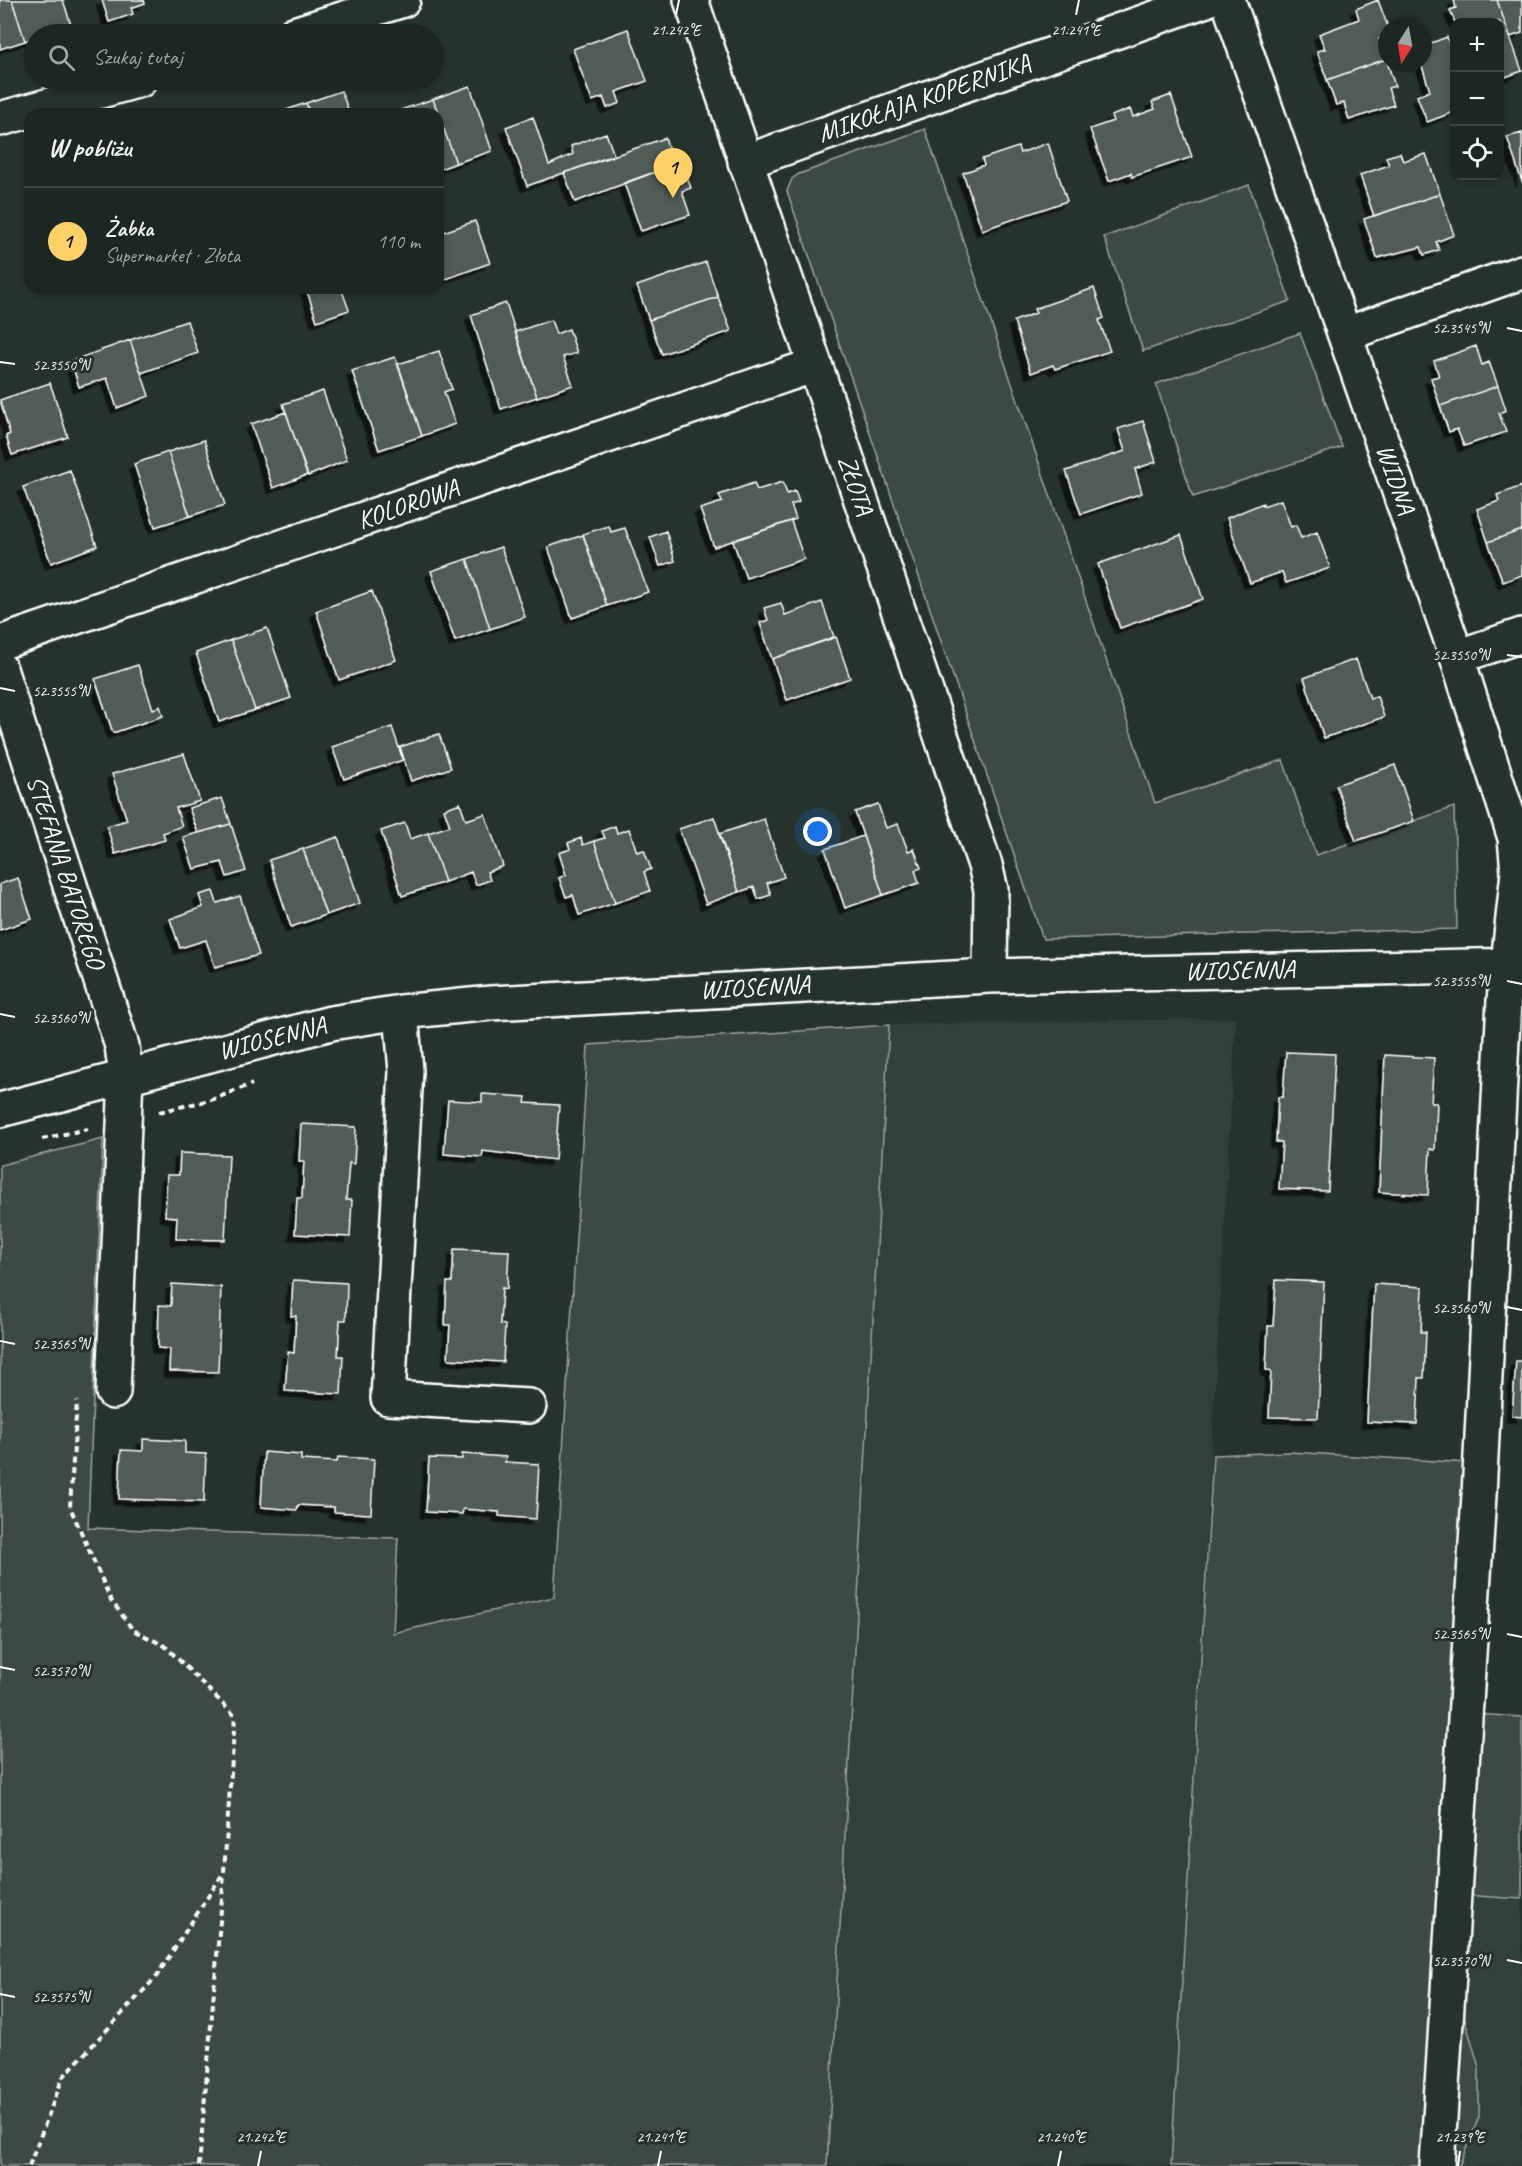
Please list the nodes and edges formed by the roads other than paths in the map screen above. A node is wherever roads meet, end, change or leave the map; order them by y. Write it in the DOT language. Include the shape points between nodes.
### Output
graph roads {
  1 [pos="403,0"];
  2 [pos="691,0"];
  3 [pos="1206,0"];
  4 [pos="1228,0"];
  5 [pos="326,24"];
  6 [pos="105,90"];
  7 [pos="42,108"];
  8 [pos="24,113"];
  9 [pos="0,120"];
  10 [pos="745,162"];
  11 [pos="1522,272"];
  12 [pos="1346,334"];
  13 [pos="815,364"];
  14 [pos="1522,635"];
  15 [pos="0,643"];
  16 [pos="1457,657"];
  17 [pos="0,669"];
  18 [pos="1515,965"];
  19 [pos="990,976"];
  20 [pos="401,1012"];
  21 [pos="126,1076"];
  22 [pos="0,1110"];
  23 [pos="112,1392"];
  24 [pos="529,1406"];
  25 [pos="1437,2166"];
  1 -- 5 [label="street"];
  2 -- 10 [label="street, ZŁOTA"];
  3 -- 10 [label="street, MIKOŁAJA KOPERNIKA"];
  4 -- 12 [label="street, WIDNA"];
  6 -- 7 [label="street"];
  8 -- 9 [label="street"];
  10 -- 13 [label="street, ZŁOTA"];
  11 -- 12 [label="street"];
  12 -- 16 [label="street, WIDNA"];
  13 -- 15 [label="street, KOLOROWA"];
  13 -- 19 [label="street, ZŁOTA" via="985,864 991,890"];
  14 -- 16 [label="street"];
  16 -- 18 [label="street, WIDNA" via="1515,838"];
  17 -- 21 [label="street, STEFANA BATOREGO" via="123,1046"];
  18 -- 19 [label="street, WIOSENNA"];
  18 -- 25 [label="street, WIDNA" via="1504,1000 1479,1495"];
  19 -- 20 [label="street, WIOSENNA" via="631,994"];
  20 -- 21 [label="street, WIOSENNA" via="331,1023"];
  20 -- 24 [label="street" via="406,1071 388,1398"];
  21 -- 22 [label="street, WIOSENNA"];
  21 -- 23 [label="street, STEFANA BATOREGO"];
}
